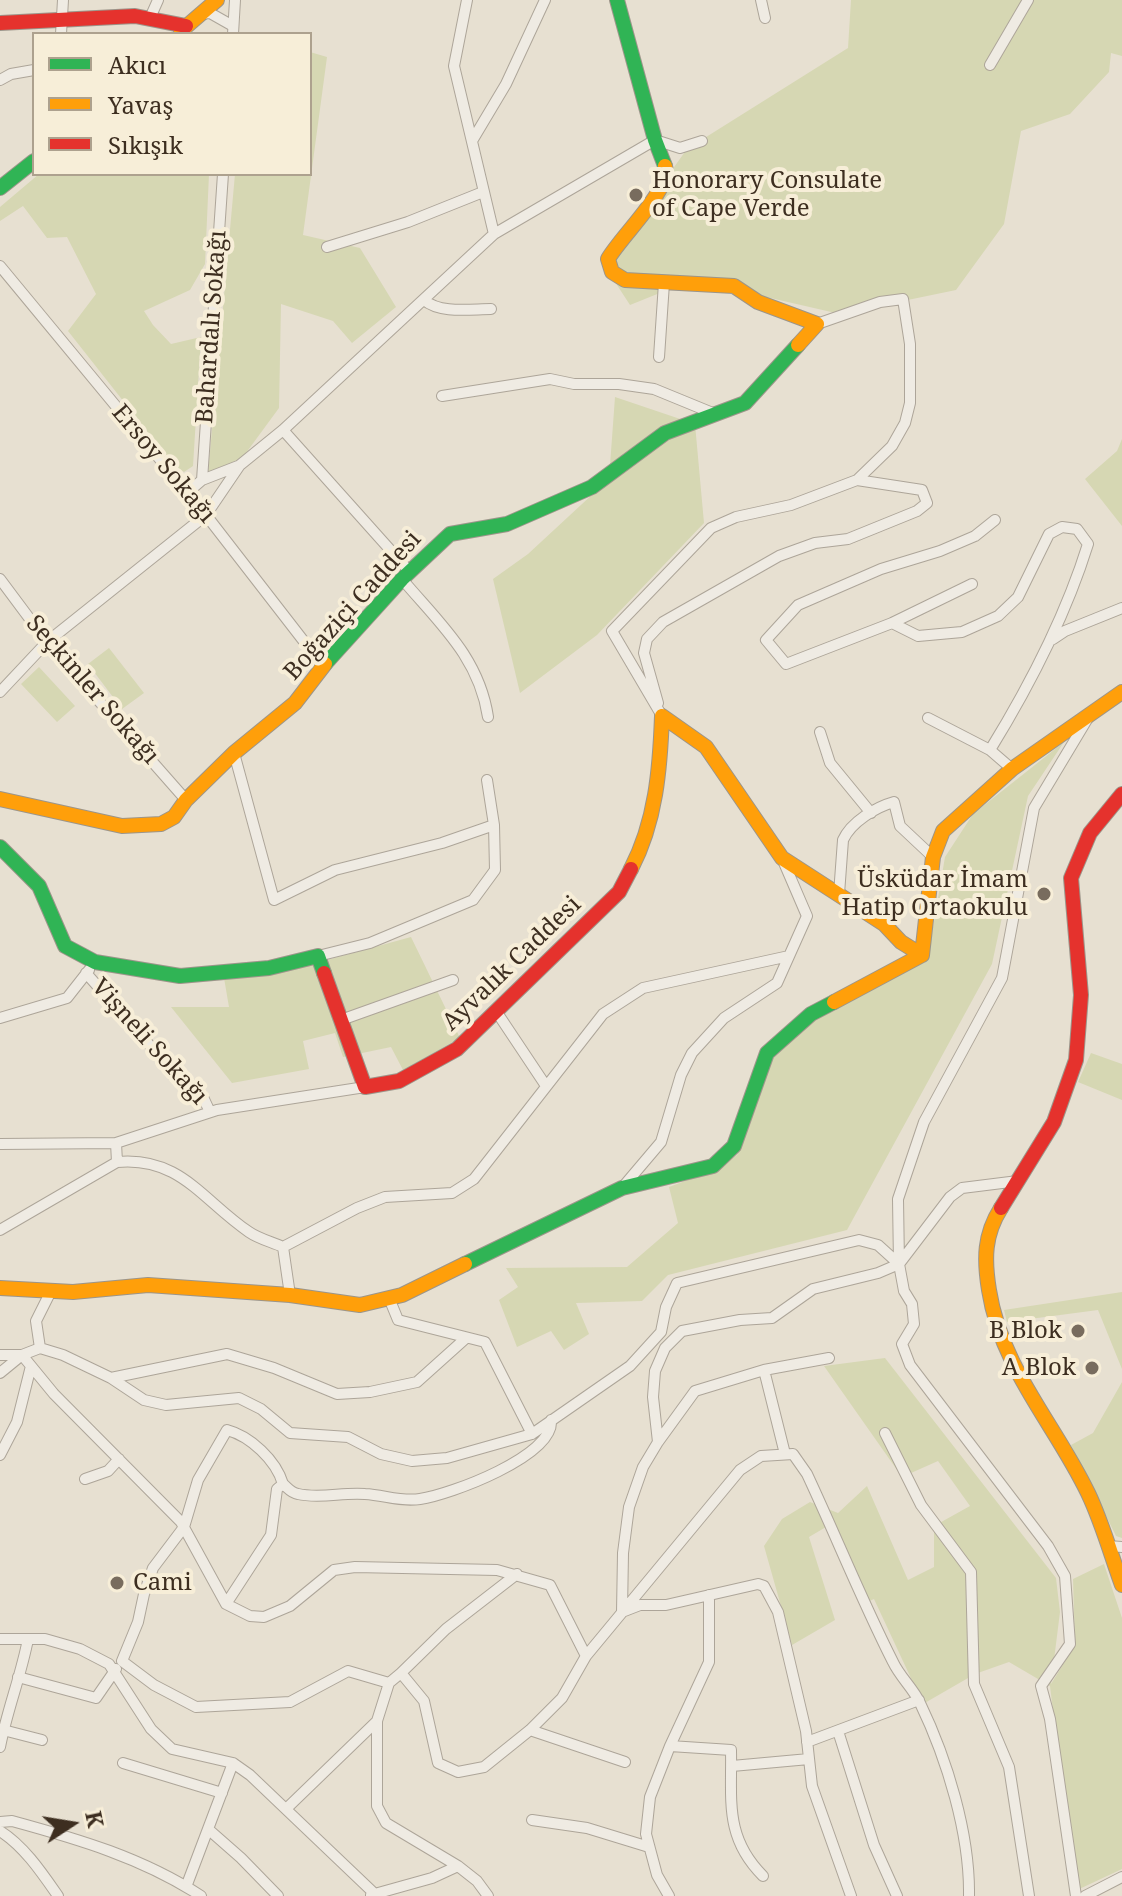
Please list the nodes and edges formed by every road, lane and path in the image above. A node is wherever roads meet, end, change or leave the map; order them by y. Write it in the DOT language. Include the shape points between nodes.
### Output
graph roads {
  1 [pos="63,0"];
  2 [pos="158,0"];
  3 [pos="217,0"];
  4 [pos="235,0"];
  5 [pos="467,0"];
  6 [pos="545,0"];
  7 [pos="617,0"];
  8 [pos="761,0"];
  9 [pos="1028,0"];
  10 [pos="201,14"];
  11 [pos="150,18"];
  12 [pos="765,18"];
  13 [pos="0,23"];
  14 [pos="62,27"];
  15 [pos="182,30"];
  16 [pos="233,30"];
  17 [pos="990,65"];
  18 [pos="32,70"];
  19 [pos="0,80"];
  20 [pos="655,140"];
  21 [pos="472,141"];
  22 [pos="702,141"];
  23 [pos="32,163"];
  24 [pos="223,176"];
  25 [pos="0,188"];
  26 [pos="483,192"];
  27 [pos="494,234"];
  28 [pos="327,247"];
  29 [pos="0,266"];
  30 [pos="664,283"];
  31 [pos="424,300"];
  32 [pos="491,309"];
  33 [pos="817,324"];
  34 [pos="659,357"];
  35 [pos="442,396"];
  36 [pos="715,414"];
  37 [pos="283,430"];
  38 [pos="240,465"];
  39 [pos="202,480"];
  40 [pos="857,480"];
  41 [pos="187,493"];
  42 [pos="206,515"];
  43 [pos="995,520"];
  44 [pos="406,576"];
  45 [pos="0,579"];
  46 [pos="972,584"];
  47 [pos="1122,608"];
  48 [pos="892,623"];
  49 [pos="1051,640"];
  50 [pos="47,642"];
  51 [pos="323,666"];
  52 [pos="0,692"];
  53 [pos="1122,692"];
  54 [pos="1091,713"];
  55 [pos="662,716"];
  56 [pos="488,717"];
  57 [pos="928,718"];
  58 [pos="820,732"];
  59 [pos="990,750"];
  60 [pos="234,753"];
  61 [pos="1012,769"];
  62 [pos="487,780"];
  63 [pos="1122,795"];
  64 [pos="0,799"];
  65 [pos="186,800"];
  66 [pos="871,813"];
  67 [pos="494,825"];
  68 [pos="0,847"];
  69 [pos="933,857"];
  70 [pos="782,858"];
  71 [pos="839,894"];
  72 [pos="922,955"];
  73 [pos="318,956"];
  74 [pos="789,956"];
  75 [pos="91,967"];
  76 [pos="453,980"];
  77 [pos="496,1011"];
  78 [pos="0,1018"];
  79 [pos="341,1020"];
  80 [pos="546,1086"];
  81 [pos="365,1087"];
  82 [pos="210,1112"];
  83 [pos="116,1143"];
  84 [pos="0,1144"];
  85 [pos="117,1162"];
  86 [pos="1018,1181"];
  87 [pos="622,1188"];
  88 [pos="0,1230"];
  89 [pos="283,1247"];
  90 [pos="899,1264"];
  91 [pos="0,1288"];
  92 [pos="51,1291"];
  93 [pos="290,1295"];
  94 [pos="389,1298"];
  95 [pos="466,1338"];
  96 [pos="655,1339"];
  97 [pos="40,1348"];
  98 [pos="665,1348"];
  99 [pos="0,1355"];
  100 [pos="22,1355"];
  101 [pos="829,1358"];
  102 [pos="31,1366"];
  103 [pos="764,1370"];
  104 [pos="0,1373"];
  105 [pos="111,1378"];
  106 [pos="551,1420"];
  107 [pos="885,1433"];
  108 [pos="532,1434"];
  109 [pos="658,1442"];
  110 [pos="785,1454"];
  111 [pos="0,1455"];
  112 [pos="119,1459"];
  113 [pos="85,1479"];
  114 [pos="283,1484"];
  115 [pos="184,1527"];
  116 [pos="1115,1546"];
  117 [pos="517,1574"];
  118 [pos="1122,1585"];
  119 [pos="709,1595"];
  120 [pos="226,1604"];
  121 [pos="622,1612"];
  122 [pos="0,1639"];
  123 [pos="28,1639"];
  124 [pos="586,1656"];
  125 [pos="122,1661"];
  126 [pos="114,1672"];
  127 [pos="401,1673"];
  128 [pos="18,1677"];
  129 [pos="389,1683"];
  130 [pos="919,1700"];
  131 [pos="377,1721"];
  132 [pos="3,1730"];
  133 [pos="530,1730"];
  134 [pos="838,1731"];
  135 [pos="42,1740"];
  136 [pos="807,1742"];
  137 [pos="670,1746"];
  138 [pos="0,1747"];
  139 [pos="809,1759"];
  140 [pos="625,1762"];
  141 [pos="123,1763"];
  142 [pos="233,1763"];
  143 [pos="732,1766"];
  144 [pos="222,1793"];
  145 [pos="287,1808"];
  146 [pos="532,1820"];
  147 [pos="0,1822"];
  148 [pos="208,1829"];
  149 [pos="0,1831"];
  150 [pos="649,1847"];
  151 [pos="458,1866"];
  152 [pos="763,1876"];
  153 [pos="1122,1877"];
  154 [pos="186,1887"];
  155 [pos="374,1895"];
  156 [pos="58,1896"];
  157 [pos="201,1896"];
  158 [pos="278,1896"];
  159 [pos="488,1896"];
  160 [pos="669,1896"];
  161 [pos="851,1896"];
  162 [pos="897,1896"];
  163 [pos="969,1896"];
  164 [pos="1029,1896"];
  165 [pos="1076,1896"];
  166 [pos="1085,1896"];
  1 -- 14 [label="street"];
  2 -- 11 [label="street"];
  3 -- 10 [label="street"];
  4 -- 16 [label="street"];
  5 -- 21 [label="street" via="454,66"];
  6 -- 21 [label="street"];
  7 -- 20 [label="street"];
  8 -- 12 [label="street"];
  9 -- 17 [label="street"];
  10 -- 15 [label="street"];
  10 -- 16 [label="street" via="210,13"];
  11 -- 14 [label="street"];
  11 -- 15 [label="street"];
  13 -- 14 [label="street"];
  18 -- 19 [label="street"];
  20 -- 22 [label="street" via="680,148"];
  20 -- 27 [label="street"];
  20 -- 30 [label="street" via="667,171 663,187 608,259 612,272 625,280"];
  21 -- 26 [label="street"];
  23 -- 25 [label="street"];
  24 -- 39 [label="street, Bahardalı Sokağı"];
  26 -- 27 [label="street"];
  26 -- 28 [label="street"];
  27 -- 31 [label="street"];
  29 -- 41 [label="street, Ersoy Sokağı"];
  30 -- 33 [label="street" via="734,286 758,302"];
  30 -- 34 [label="street"];
  31 -- 32 [label="street" via="442,309"];
  31 -- 37 [label="street"];
  33 -- 36 [label="street, Boğaziçi Caddesi" via="745,403"];
  33 -- 40 [label="street" via="903,299 910,344 905,423 892,446"];
  35 -- 36 [label="street" via="550,379 654,389"];
  36 -- 44 [label="street, Boğaziçi Caddesi" via="665,433 592,487 507,524 450,534"];
  37 -- 38 [label="street"];
  37 -- 44 [label="street"];
  38 -- 39 [label="street"];
  38 -- 42 [label="street"];
  39 -- 41 [label="street"];
  40 -- 55 [label="street" via="711,528 612,631"];
  40 -- 55 [label="street" via="913,487 922,490 927,503 848,539 815,543 779,556 663,622 647,639 644,653"];
  41 -- 42 [label="street, Ersoy Sokağı"];
  42 -- 50 [label="street"];
  42 -- 51 [label="street, Ersoy Sokağı"];
  43 -- 48 [label="street" via="952,546 798,605 766,640 786,664"];
  44 -- 51 [label="street, Boğaziçi Caddesi"];
  44 -- 56 [label="street" via="473,667"];
  45 -- 50 [label="street, Seçkinler Sokağı"];
  46 -- 48 [label="street"];
  47 -- 49 [label="street"];
  48 -- 49 [label="street" via="918,636 962,632 998,616 1018,597 1049,534 1062,527 1077,529 1088,544"];
  49 -- 59 [label="street"];
  50 -- 52 [label="street"];
  50 -- 65 [label="street, Seçkinler Sokağı"];
  51 -- 60 [label="street, Boğaziçi Caddesi" via="295,703"];
  53 -- 54 [label="street"];
  54 -- 61 [label="street"];
  54 -- 90 [label="street" via="1034,808 1002,978 924,1122 898,1199"];
  55 -- 70 [label="street" via="706,747"];
  55 -- 77 [label="street, Ayvalık Caddesi" via="659,782 641,850 619,892"];
  57 -- 59 [label="street"];
  58 -- 66 [label="street" via="830,763"];
  59 -- 61 [label="street"];
  60 -- 65 [label="street, Boğaziçi Caddesi"];
  60 -- 67 [label="street" via="274,900 335,870"];
  61 -- 69 [label="street" via="943,831"];
  62 -- 67 [label="street"];
  63 -- 86 [label="street" via="1090,833 1071,878 1081,995 1076,1060 1054,1122"];
  64 -- 65 [label="street, Boğaziçi Caddesi" via="146,827 174,817"];
  66 -- 69 [label="street" via="894,802 900,826"];
  66 -- 71 [label="street" via="843,840"];
  67 -- 73 [label="street" via="495,870 473,900 370,943"];
  68 -- 75 [label="street" via="39,886 65,946"];
  69 -- 72 [label="street"];
  70 -- 71 [label="street"];
  70 -- 74 [label="street" via="807,916"];
  71 -- 72 [label="street"];
  72 -- 87 [label="street" via="811,1014 767,1053 734,1146 713,1166"];
  73 -- 75 [label="street" via="269,968 180,976"];
  73 -- 79 [label="street"];
  74 -- 80 [label="street" via="643,988 603,1014"];
  74 -- 87 [label="street" via="777,983 724,1018 692,1053 661,1142"];
  75 -- 78 [label="street" via="67,998"];
  75 -- 82 [label="street, Vişneli Sokağı" via="152,1048 202,1095"];
  76 -- 79 [label="street"];
  77 -- 80 [label="street"];
  77 -- 81 [label="street, Ayvalık Caddesi" via="457,1049 399,1081"];
  79 -- 81 [label="street"];
  80 -- 89 [label="street" via="474,1179 452,1193 385,1197"];
  81 -- 82 [label="street"];
  82 -- 83 [label="street"];
  83 -- 84 [label="street"];
  83 -- 85 [label="street"];
  85 -- 88 [label="street"];
  85 -- 89 [label="street" via="138,1160 164,1167 206,1194 250,1234"];
  86 -- 90 [label="street" via="962,1188"];
  86 -- 116 [label="street" via="986,1243 993,1315 1011,1362"];
  87 -- 94 [label="street"];
  89 -- 93 [label="street"];
  90 -- 96 [label="street" via="878,1245 859,1240 697,1276 677,1283"];
  90 -- 98 [label="street" via="813,1289 772,1318 682,1331"];
  90 -- 165 [label="street" via="912,1304 914,1324 902,1344 910,1365 1048,1546 1065,1576 1070,1644 1041,1686"];
  91 -- 92 [label="street"];
  92 -- 93 [label="street" via="148,1285"];
  92 -- 97 [label="street" via="36,1321"];
  93 -- 94 [label="street" via="360,1305"];
  94 -- 95 [label="street" via="398,1320"];
  95 -- 105 [label="street" via="417,1382 370,1392 337,1394 227,1354"];
  95 -- 108 [label="street" via="485,1342"];
  96 -- 98 [label="street"];
  96 -- 106 [label="street" via="630,1366"];
  97 -- 100 [label="street"];
  97 -- 105 [label="street"];
  98 -- 109 [label="street" via="655,1371 653,1397"];
  99 -- 100 [label="street"];
  100 -- 102 [label="street"];
  100 -- 104 [label="street"];
  101 -- 103 [label="street"];
  102 -- 111 [label="street" via="17,1422"];
  102 -- 112 [label="street"];
  103 -- 109 [label="street" via="695,1391"];
  103 -- 110 [label="street"];
  105 -- 108 [label="street" via="144,1400 166,1405 239,1398 290,1433 348,1437 381,1454 412,1461 447,1458"];
  106 -- 108 [label="street"];
  106 -- 114 [label="street" via="548,1434 525,1457 462,1487 419,1500 294,1494"];
  107 -- 164 [label="street" via="921,1505 971,1572 974,1684 1009,1767"];
  109 -- 121 [label="street" via="629,1507"];
  110 -- 121 [label="street" via="761,1456 740,1470"];
  110 -- 130 [label="street" via="793,1454 807,1474 894,1666"];
  112 -- 113 [label="street" via="108,1471"];
  112 -- 115 [label="street"];
  114 -- 115 [label="street" via="270,1461 241,1434 227,1430 198,1480"];
  114 -- 120 [label="street" via="277,1489 271,1535"];
  115 -- 120 [label="street"];
  115 -- 125 [label="street" via="153,1568"];
  116 -- 118 [label="street"];
  117 -- 120 [label="street" via="355,1567 334,1570 290,1606 264,1617"];
  117 -- 124 [label="street" via="550,1585"];
  117 -- 127 [label="street" via="446,1629"];
  119 -- 121 [label="street"];
  119 -- 136 [label="street" via="764,1586 778,1612"];
  119 -- 137 [label="street" via="709,1662"];
  121 -- 124 [label="street"];
  122 -- 123 [label="street"];
  123 -- 126 [label="street" via="80,1649"];
  123 -- 128 [label="street"];
  124 -- 133 [label="street" via="562,1698"];
  125 -- 126 [label="street"];
  125 -- 129 [label="street" via="196,1707 290,1702 348,1671"];
  126 -- 128 [label="street" via="96,1698"];
  126 -- 142 [label="street" via="151,1729 172,1749"];
  127 -- 129 [label="street"];
  127 -- 133 [label="street" via="424,1701 438,1763 445,1768 458,1772 484,1767"];
  128 -- 132 [label="street"];
  129 -- 131 [label="street"];
  130 -- 134 [label="street"];
  130 -- 163 [label="street" via="958,1811 970,1868"];
  131 -- 145 [label="street"];
  131 -- 151 [label="street" via="377,1806 386,1823"];
  132 -- 135 [label="street"];
  132 -- 138 [label="street"];
  133 -- 140 [label="street"];
  134 -- 136 [label="street"];
  134 -- 162 [label="street" via="874,1845"];
  136 -- 139 [label="street"];
  137 -- 143 [label="street" via="731,1750"];
  137 -- 150 [label="street" via="650,1797"];
  139 -- 143 [label="street"];
  139 -- 161 [label="street" via="812,1786"];
  141 -- 144 [label="street"];
  142 -- 144 [label="street"];
  142 -- 145 [label="street"];
  143 -- 152 [label="street" via="734,1833"];
  144 -- 148 [label="street"];
  145 -- 155 [label="street"];
  146 -- 150 [label="street" via="587,1828"];
  147 -- 154 [label="street" via="79,1839"];
  148 -- 154 [label="street"];
  148 -- 158 [label="street"];
  149 -- 156 [label="street"];
  150 -- 160 [label="street"];
  151 -- 155 [label="street"];
  151 -- 159 [label="street"];
  153 -- 166 [label="street"];
  154 -- 157 [label="street"];
}
